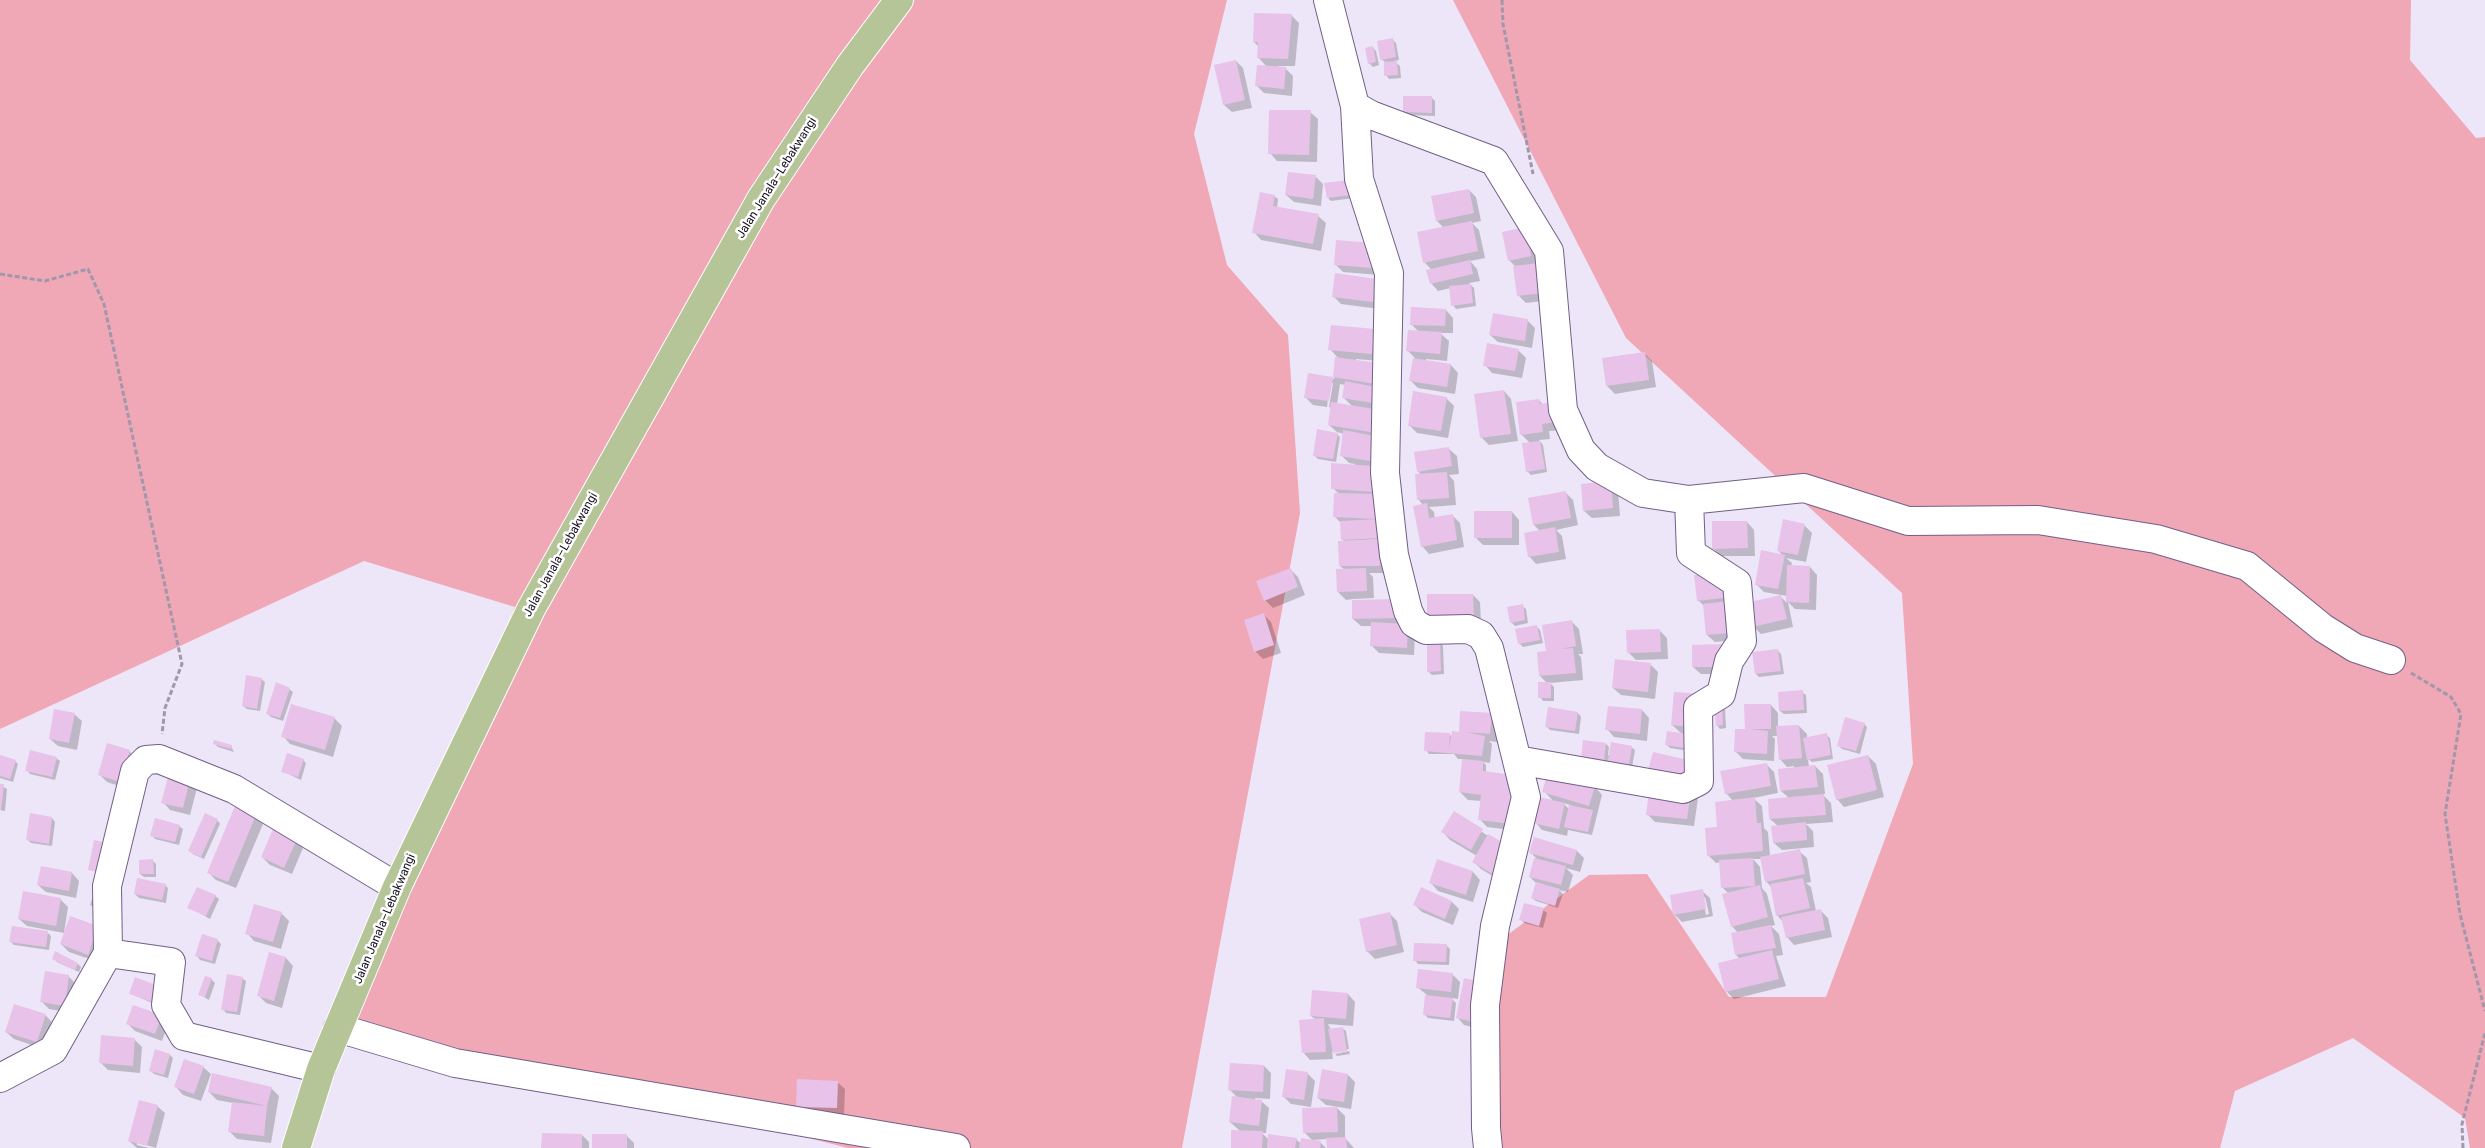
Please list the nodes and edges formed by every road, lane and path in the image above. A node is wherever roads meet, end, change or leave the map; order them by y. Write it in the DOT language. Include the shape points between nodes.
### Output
graph roads {
  1 [pos="899,0"];
  2 [pos="1328,0"];
  3 [pos="1502,0"];
  4 [pos="1355,106"];
  5 [pos="1534,175"];
  6 [pos="0,274"];
  7 [pos="1689,500"];
  8 [pos="2391,660"];
  9 [pos="159,759"];
  10 [pos="1517,760"];
  11 [pos="397,887"];
  12 [pos="108,953"];
  13 [pos="2485,1011"];
  14 [pos="338,1028"];
  15 [pos="2485,1033"];
  16 [pos="321,1069"];
  17 [pos="0,1078"];
  18 [pos="296,1148"];
  19 [pos="956,1148"];
  20 [pos="1488,1148"];
  21 [pos="2463,1148"];
  1 -- 11 [label="main road, Jalan Janala–Lebakwangi" via="849,67 761,199 531,609"];
  2 -- 4 [label="street"];
  3 -- 5 [label="path" via="1503,24"];
  4 -- 7 [label="street" via="1494,161 1549,251 1562,410 1580,450 1597,468 1642,494"];
  4 -- 10 [label="street" via="1359,178 1389,273 1385,474 1394,556 1414,623 1426,630 1468,629 1481,635 1490,648"];
  6 -- 9 [label="path" via="45,281 88,269 104,304 182,664 165,708"];
  7 -- 8 [label="street" via="1804,488 1908,521 2038,520 2156,539 2247,566 2323,628 2355,648"];
  7 -- 10 [label="street" via="1692,553 1737,583 1742,641 1729,661 1721,694 1698,708 1699,782 1683,789"];
  8 -- 13 [label="path" via="2451,696 2461,714 2445,814 2460,914"];
  9 -- 11 [label="street" via="234,789"];
  9 -- 12 [label="street" via="146,760 135,771 108,886"];
  10 -- 20 [label="street" via="1526,797 1495,926 1485,1005"];
  11 -- 14 [label="main road, Jalan Janala–Lebakwangi"];
  12 -- 16 [label="street" via="171,962 166,1005 184,1036"];
  12 -- 17 [label="street" via="53,1050"];
  14 -- 16 [label="main road, Jalan Janala–Lebakwangi"];
  14 -- 19 [label="street" via="455,1064"];
  15 -- 21 [label="path" via="2462,1124"];
  16 -- 18 [label="main road, Jalan Janala–Lebakwangi"];
}
